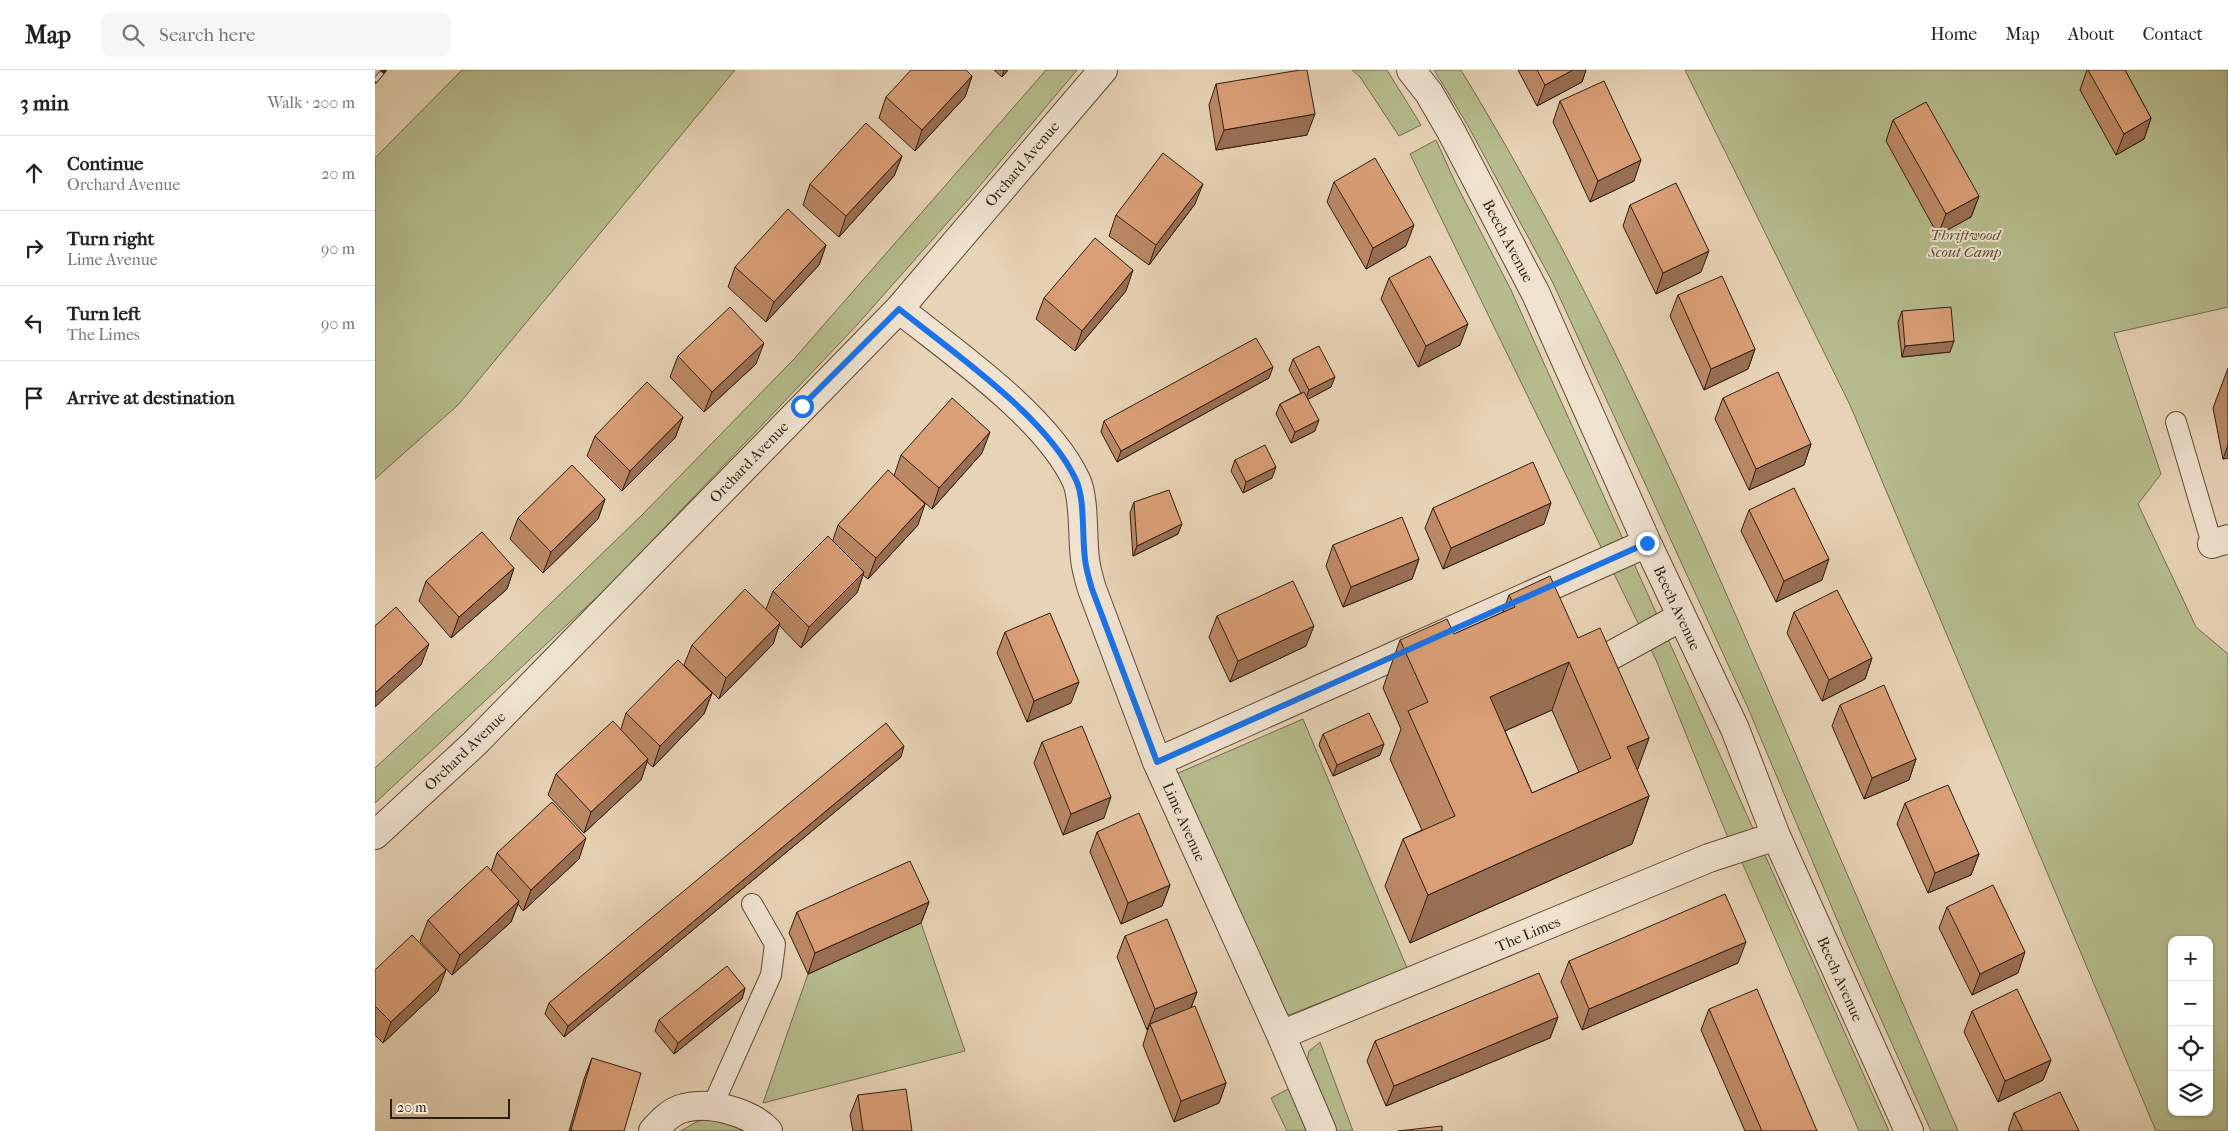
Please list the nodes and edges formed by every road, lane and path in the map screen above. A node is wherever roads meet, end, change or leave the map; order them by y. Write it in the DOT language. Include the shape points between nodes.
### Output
graph roads {
  1 [pos="1103,70"];
  2 [pos="1411,70"];
  3 [pos="899,309"];
  4 [pos="2176,422"];
  5 [pos="2220,541"];
  6 [pos="1647,543"];
  7 [pos="1681,616"];
  8 [pos="1592,666"];
  9 [pos="1157,762"];
  10 [pos="375,835"];
  11 [pos="1775,836"];
  12 [pos="752,904"];
  13 [pos="1281,1035"];
  14 [pos="712,1107"];
  15 [pos="653,1131"];
  16 [pos="768,1131"];
  17 [pos="1322,1131"];
  18 [pos="1909,1131"];
  1 -- 3 [label="street, Orchard Avenue"];
  2 -- 6 [label="street, Beech Avenue" via="1429,92 1451,131 1536,294"];
  3 -- 9 [label="street, Lime Avenue" via="989,381 1041,429 1060,452 1077,481 1085,560 1092,589"];
  3 -- 10 [label="street, Orchard Avenue" via="474,744"];
  4 -- 5 [label="lane"];
  6 -- 7 [label="street, Beech Avenue"];
  6 -- 9 [label="street"];
  7 -- 8 [label="street"];
  7 -- 11 [label="street, Beech Avenue" via="1735,729"];
  9 -- 13 [label="street, Lime Avenue"];
  11 -- 13 [label="street, The Limes" via="1709,858"];
  11 -- 18 [label="street, Beech Avenue"];
  12 -- 14 [label="lane" via="775,944 771,975"];
  13 -- 17 [label="street, Lime Avenue"];
  14 -- 15 [label="street" via="683,1108 664,1119"];
  14 -- 16 [label="street" via="741,1112"];
}
